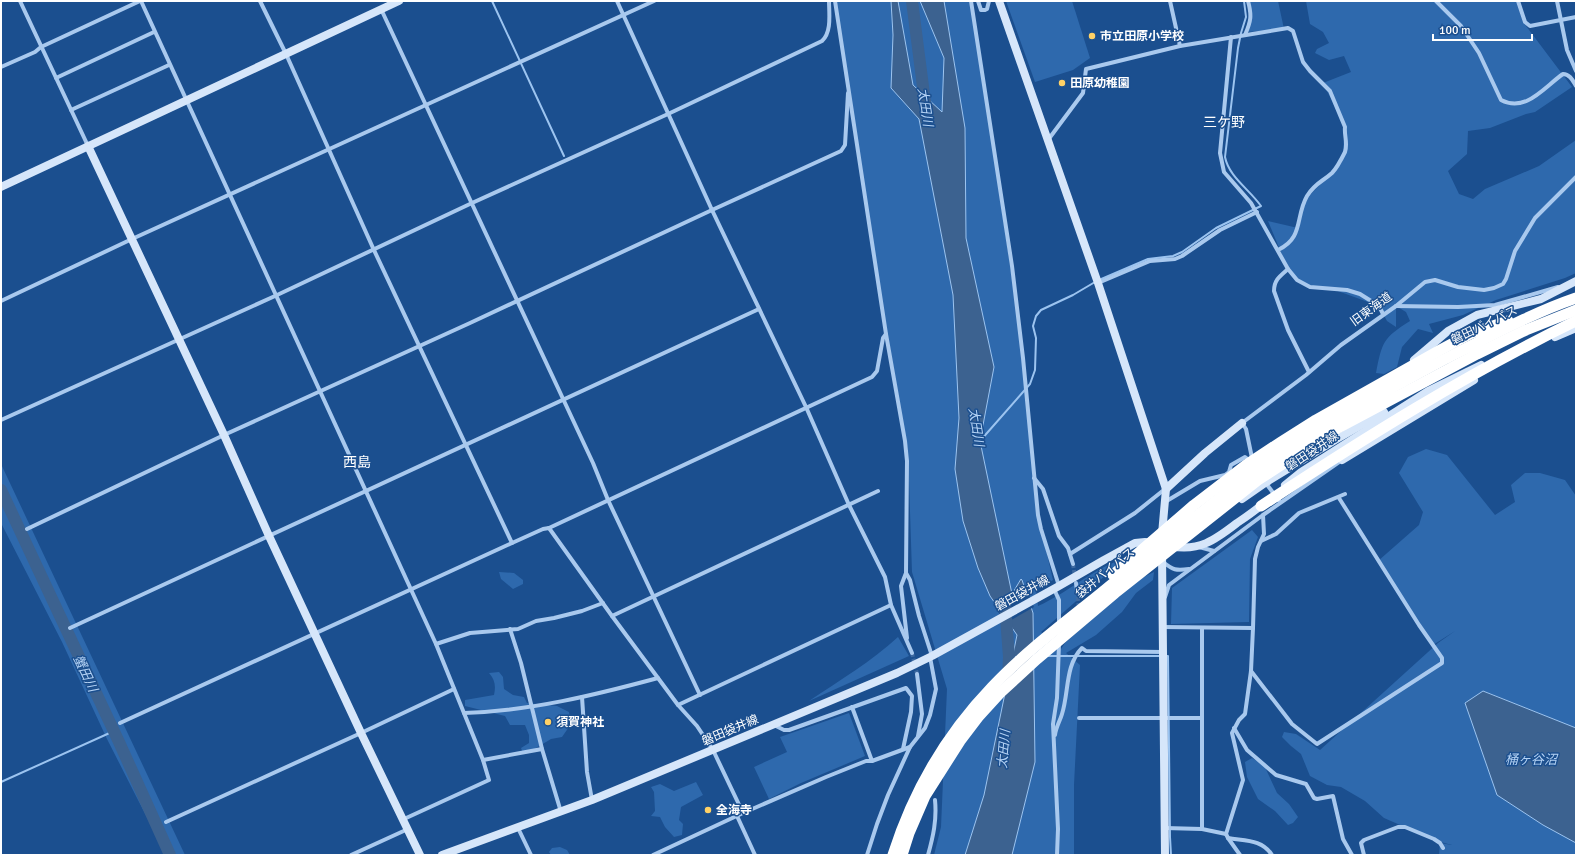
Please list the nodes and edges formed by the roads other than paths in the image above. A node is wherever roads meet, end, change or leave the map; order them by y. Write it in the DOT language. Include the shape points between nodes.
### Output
graph roads {
  1 [pos="20,1"];
  2 [pos="140,1"];
  3 [pos="260,1"];
  4 [pos="399,1"];
  5 [pos="617,1"];
  6 [pos="654,1"];
  7 [pos="829,1"];
  8 [pos="835,1"];
  9 [pos="971,1"];
  10 [pos="978,1"];
  11 [pos="989,1"];
  12 [pos="999,1"];
  13 [pos="1170,1"];
  14 [pos="1248,1"];
  15 [pos="1436,1"];
  16 [pos="1518,1"];
  17 [pos="1557,1"];
  18 [pos="381,10"];
  19 [pos="624,15"];
  20 [pos="1576,17"];
  21 [pos="1561,20"];
  22 [pos="154,32"];
  23 [pos="1245,35"];
  24 [pos="1231,37"];
  25 [pos="1180,46"];
  26 [pos="41,47"];
  27 [pos="286,54"];
  28 [pos="169,65"];
  29 [pos="1,67"];
  30 [pos="1576,71"];
  31 [pos="56,78"];
  32 [pos="1576,86"];
  33 [pos="848,93"];
  34 [pos="186,101"];
  35 [pos="426,105"];
  36 [pos="71,110"];
  37 [pos="668,114"];
  38 [pos="1048,140"];
  39 [pos="88,146"];
  40 [pos="328,150"];
  41 [pos="1576,177"];
  42 [pos="1,187"];
  43 [pos="230,195"];
  44 [pos="472,203"];
  45 [pos="712,210"];
  46 [pos="1257,212"];
  47 [pos="132,239"];
  48 [pos="373,248"];
  49 [pos="1278,250"];
  50 [pos="1288,269"];
  51 [pos="1575,282"];
  52 [pos="1098,283"];
  53 [pos="275,296"];
  54 [pos="1,301"];
  55 [pos="518,301"];
  56 [pos="1573,301"];
  57 [pos="1396,306"];
  58 [pos="759,309"];
  59 [pos="1576,310"];
  60 [pos="1383,314"];
  61 [pos="1576,321"];
  62 [pos="1576,328"];
  63 [pos="886,334"];
  64 [pos="179,339"];
  65 [pos="420,345"];
  66 [pos="1309,372"];
  67 [pos="1390,379"];
  68 [pos="1408,384"];
  69 [pos="320,391"];
  70 [pos="1428,391"];
  71 [pos="562,399"];
  72 [pos="806,408"];
  73 [pos="1,420"];
  74 [pos="1316,420"];
  75 [pos="1242,423"];
  76 [pos="224,435"];
  77 [pos="467,445"];
  78 [pos="1343,456"];
  79 [pos="1254,464"];
  80 [pos="1034,478"];
  81 [pos="1166,489"];
  82 [pos="878,491"];
  83 [pos="365,492"];
  84 [pos="1345,494"];
  85 [pos="1339,498"];
  86 [pos="608,500"];
  87 [pos="1165,502"];
  88 [pos="1280,502"];
  89 [pos="848,505"];
  90 [pos="1262,510"];
  91 [pos="549,528"];
  92 [pos="27,529"];
  93 [pos="269,536"];
  94 [pos="1261,541"];
  95 [pos="512,543"];
  96 [pos="1161,543"];
  97 [pos="1197,547"];
  98 [pos="1214,551"];
  99 [pos="1070,554"];
  100 [pos="1160,560"];
  101 [pos="1073,564"];
  102 [pos="1190,569"];
  103 [pos="906,573"];
  104 [pos="1076,583"];
  105 [pos="411,589"];
  106 [pos="1054,589"];
  107 [pos="1077,592"];
  108 [pos="653,596"];
  109 [pos="603,603"];
  110 [pos="1162,603"];
  111 [pos="891,605"];
  112 [pos="612,616"];
  113 [pos="1063,624"];
  114 [pos="1163,627"];
  115 [pos="70,628"];
  116 [pos="1202,628"];
  117 [pos="1253,628"];
  118 [pos="510,629"];
  119 [pos="315,634"];
  120 [pos="908,642"];
  121 [pos="436,644"];
  122 [pos="1163,652"];
  123 [pos="912,654"];
  124 [pos="933,656"];
  125 [pos="1251,671"];
  126 [pos="917,674"];
  127 [pos="658,678"];
  128 [pos="454,689"];
  129 [pos="700,695"];
  130 [pos="582,696"];
  131 [pos="678,705"];
  132 [pos="532,707"];
  133 [pos="852,708"];
  134 [pos="464,713"];
  135 [pos="1079,718"];
  136 [pos="1164,718"];
  137 [pos="1202,718"];
  138 [pos="120,723"];
  139 [pos="774,725"];
  140 [pos="1234,728"];
  141 [pos="361,734"];
  142 [pos="918,737"];
  143 [pos="1054,744"];
  144 [pos="910,747"];
  145 [pos="542,749"];
  146 [pos="904,749"];
  147 [pos="713,750"];
  148 [pos="483,760"];
  149 [pos="872,761"];
  150 [pos="936,768"];
  151 [pos="592,800"];
  152 [pos="935,800"];
  153 [pos="561,812"];
  154 [pos="743,813"];
  155 [pos="737,816"];
  156 [pos="404,819"];
  157 [pos="166,822"];
  158 [pos="518,828"];
  159 [pos="1165,828"];
  160 [pos="408,829"];
  161 [pos="1202,830"];
  162 [pos="1227,836"];
  163 [pos="1443,848"];
  164 [pos="351,855"];
  165 [pos="420,855"];
  166 [pos="442,855"];
  167 [pos="531,855"];
  168 [pos="653,855"];
  169 [pos="755,855"];
  170 [pos="868,855"];
  171 [pos="893,855"];
  172 [pos="902,855"];
  173 [pos="928,855"];
  174 [pos="1057,855"];
  175 [pos="1165,855"];
  176 [pos="1240,855"];
  177 [pos="1272,855"];
  178 [pos="1352,855"];
  179 [pos="1364,855"];
  1 -- 26 [label="street"];
  2 -- 22 [label="street"];
  2 -- 26 [label="street"];
  3 -- 27 [label="street"];
  4 -- 18 [label="street"];
  5 -- 19 [label="street"];
  6 -- 19 [label="street"];
  7 -- 37 [label="street" via="827,36 822,41"];
  8 -- 33 [label="street"];
  9 -- 80 [label="street" via="1012,266"];
  10 -- 11 [label="street" via="981,10 984,10 987,9"];
  12 -- 38 [label="street"];
  13 -- 25 [label="street"];
  14 -- 23 [label="street" via="1252,14"];
  15 -- 32 [label="street" via="1461,26 1479,53 1501,100 1521,104 1563,74 1570,77"];
  16 -- 21 [label="street" via="1525,22 1530,26"];
  17 -- 21 [label="street"];
  18 -- 27 [label="street"];
  18 -- 35 [label="street"];
  19 -- 35 [label="street"];
  19 -- 37 [label="street"];
  20 -- 21 [label="street"];
  21 -- 30 [label="street"];
  22 -- 28 [label="street"];
  22 -- 31 [label="street"];
  23 -- 24 [label="street"];
  23 -- 49 [label="street" via="1288,28 1293,31 1303,62 1330,91 1345,127 1347,146 1344,153 1332,172 1316,183 1303,204 1298,228 1291,242"];
  24 -- 25 [label="street"];
  24 -- 46 [label="street" via="1221,163 1224,172"];
  25 -- 38 [label="street" via="1086,69 1083,92"];
  26 -- 29 [label="street"];
  26 -- 31 [label="street"];
  27 -- 34 [label="street"];
  27 -- 40 [label="street"];
  28 -- 34 [label="street"];
  28 -- 36 [label="street"];
  31 -- 36 [label="street"];
  33 -- 45 [label="street" via="844,149"];
  33 -- 63 [label="street"];
  34 -- 39 [label="street"];
  34 -- 43 [label="street"];
  35 -- 40 [label="street"];
  35 -- 44 [label="street"];
  36 -- 39 [label="street"];
  37 -- 44 [label="street"];
  37 -- 45 [label="street"];
  38 -- 52 [label="street"];
  39 -- 42 [label="street"];
  39 -- 47 [label="street"];
  40 -- 43 [label="street"];
  40 -- 48 [label="street"];
  41 -- 57 [label="street, 旧東海道" via="1535,218 1515,252 1503,284 1484,290 1458,287 1435,280 1425,282"];
  43 -- 47 [label="street"];
  43 -- 53 [label="street"];
  44 -- 48 [label="street"];
  44 -- 55 [label="street"];
  45 -- 55 [label="street"];
  45 -- 58 [label="street"];
  46 -- 49 [label="street"];
  46 -- 52 [label="street" via="1220,230 1182,256 1150,261"];
  47 -- 54 [label="street"];
  47 -- 64 [label="street"];
  48 -- 53 [label="street"];
  48 -- 65 [label="street"];
  49 -- 50 [label="street"];
  50 -- 60 [label="street" via="1297,280 1308,286 1360,294 1379,306"];
  50 -- 66 [label="street" via="1276,280 1274,291 1288,330"];
  51 -- 57 [label="street" via="1495,305"];
  51 -- 67 [label="street" via="1542,299 1477,315 1448,332"];
  52 -- 81 [label="street"];
  53 -- 64 [label="street"];
  53 -- 69 [label="street"];
  55 -- 65 [label="street"];
  55 -- 71 [label="street"];
  56 -- 67 [label="highway" via="1472,333"];
  56 -- 68 [label="highway, 磐田バイパス" via="1490,336"];
  56 -- 70 [label="street, 磐田袋井線" via="1568,315 1547,331"];
  57 -- 60 [label="street, 旧東海道"];
  58 -- 71 [label="street"];
  58 -- 72 [label="street"];
  59 -- 68 [label="highway, 磐田バイパス"];
  60 -- 66 [label="street, 旧東海道"];
  61 -- 78 [label="highway" via="1398,417"];
  62 -- 78 [label="street" via="1518,354"];
  63 -- 72 [label="street" via="877,371 872,377"];
  63 -- 103 [label="street" via="908,461"];
  64 -- 73 [label="street"];
  64 -- 76 [label="street"];
  65 -- 69 [label="street"];
  65 -- 77 [label="street"];
  66 -- 75 [label="street, 旧東海道"];
  67 -- 74 [label="highway"];
  68 -- 100 [label="highway, 袋井バイパス" via="1258,480"];
  68 -- 113 [label="highway, 袋井バイパス" via="1333,420 1285,449"];
  69 -- 76 [label="street"];
  69 -- 83 [label="street"];
  70 -- 90 [label="street, 磐田袋井線" via="1300,472"];
  70 -- 100 [label="street" via="1376,416 1264,483 1177,550"];
  71 -- 77 [label="street"];
  71 -- 86 [label="street"];
  72 -- 86 [label="street"];
  72 -- 89 [label="street"];
  74 -- 78 [label="street"];
  74 -- 113 [label="highway" via="1246,465 1194,505 1123,565"];
  75 -- 79 [label="street" via="1246,429"];
  75 -- 81 [label="street, 旧東海道"];
  76 -- 92 [label="street"];
  76 -- 93 [label="street"];
  77 -- 83 [label="street"];
  77 -- 95 [label="street"];
  78 -- 88 [label="street"];
  78 -- 90 [label="highway"];
  79 -- 87 [label="street" via="1245,457 1231,465 1225,475 1200,481"];
  79 -- 88 [label="street"];
  80 -- 99 [label="street" via="1043,489 1059,536"];
  80 -- 106 [label="street" via="1041,529"];
  81 -- 87 [label="street"];
  81 -- 99 [label="street"];
  82 -- 89 [label="street"];
  83 -- 93 [label="street"];
  83 -- 105 [label="street"];
  84 -- 85 [label="street"];
  85 -- 94 [label="street" via="1314,505 1299,513 1276,534"];
  85 -- 125 [label="street" via="1442,658 1442,663 1317,744 1292,724"];
  86 -- 91 [label="street"];
  86 -- 108 [label="street"];
  87 -- 96 [label="street"];
  88 -- 90 [label="street"];
  89 -- 108 [label="street"];
  89 -- 111 [label="street" via="885,577"];
  90 -- 94 [label="street" via="1264,534"];
  90 -- 97 [label="street, 磐田袋井線" via="1207,544"];
  90 -- 98 [label="street"];
  91 -- 95 [label="street" via="542,528"];
  91 -- 109 [label="street"];
  93 -- 115 [label="street"];
  93 -- 119 [label="street"];
  94 -- 117 [label="street" via="1255,559"];
  95 -- 105 [label="street"];
  96 -- 97 [label="street, 磐田袋井線" via="1181,548"];
  96 -- 100 [label="street"];
  96 -- 106 [label="street, 磐田袋井線" via="1135,544"];
  97 -- 98 [label="street"];
  98 -- 102 [label="street"];
  99 -- 101 [label="street"];
  100 -- 102 [label="street" via="1171,569"];
  100 -- 110 [label="street"];
  100 -- 150 [label="highway, 袋井バイパス" via="1103,603 1000,693"];
  102 -- 110 [label="street" via="1169,585"];
  103 -- 120 [label="street" via="902,586"];
  103 -- 124 [label="street"];
  104 -- 107 [label="street"];
  105 -- 119 [label="street"];
  105 -- 121 [label="street"];
  106 -- 124 [label="street, 磐田袋井線"];
  106 -- 143 [label="street" via="1059,600"];
  108 -- 112 [label="street"];
  108 -- 129 [label="street"];
  109 -- 112 [label="street"];
  109 -- 118 [label="street" via="582,611"];
  110 -- 114 [label="street"];
  111 -- 120 [label="street"];
  111 -- 129 [label="street"];
  112 -- 127 [label="street"];
  113 -- 150 [label="highway, 袋井バイパス" via="1030,650 972,708"];
  114 -- 116 [label="street"];
  114 -- 122 [label="street"];
  116 -- 117 [label="street"];
  116 -- 137 [label="street"];
  117 -- 125 [label="street"];
  118 -- 121 [label="street" via="470,633"];
  118 -- 132 [label="street"];
  119 -- 138 [label="street"];
  119 -- 141 [label="street"];
  120 -- 123 [label="street"];
  121 -- 128 [label="street"];
  122 -- 136 [label="street"];
  122 -- 143 [label="street" via="1082,648 1072,664"];
  124 -- 139 [label="street, 磐田袋井線"];
  124 -- 142 [label="street" via="936,689 925,728"];
  125 -- 140 [label="street" via="1245,714"];
  126 -- 142 [label="street" via="922,714"];
  127 -- 130 [label="street"];
  127 -- 131 [label="street"];
  128 -- 134 [label="street"];
  128 -- 141 [label="street"];
  129 -- 131 [label="street"];
  130 -- 132 [label="street"];
  130 -- 151 [label="street" via="587,772"];
  131 -- 147 [label="street" via="697,726"];
  132 -- 134 [label="street"];
  132 -- 145 [label="street"];
  133 -- 139 [label="street" via="789,730"];
  133 -- 146 [label="street" via="906,688 912,696"];
  133 -- 149 [label="street"];
  134 -- 148 [label="street"];
  135 -- 136 [label="street"];
  136 -- 137 [label="street"];
  136 -- 159 [label="street"];
  137 -- 161 [label="street"];
  139 -- 147 [label="street, 磐田袋井線"];
  140 -- 162 [label="street" via="1232,733 1243,780"];
  140 -- 178 [label="street" via="1247,750 1276,775 1306,784 1314,798 1334,796 1344,838"];
  141 -- 156 [label="street"];
  141 -- 157 [label="street"];
  142 -- 144 [label="street"];
  143 -- 174 [label="street"];
  144 -- 146 [label="street"];
  144 -- 170 [label="street" via="876,824"];
  145 -- 148 [label="street"];
  145 -- 153 [label="street"];
  146 -- 149 [label="street"];
  147 -- 151 [label="street, 磐田袋井線"];
  147 -- 154 [label="street"];
  148 -- 156 [label="street" via="489,780"];
  149 -- 154 [label="street" via="826,777"];
  150 -- 171 [label="highway, 袋井バイパス" via="916,794"];
  150 -- 172 [label="highway, 袋井バイパス"];
  151 -- 153 [label="street, 磐田袋井線"];
  152 -- 173 [label="street" via="937,814"];
  153 -- 158 [label="street, 磐田袋井線"];
  154 -- 155 [label="street"];
  155 -- 168 [label="street"];
  155 -- 169 [label="street"];
  156 -- 160 [label="street"];
  158 -- 166 [label="street, 磐田袋井線"];
  158 -- 167 [label="street"];
  159 -- 161 [label="street"];
  159 -- 175 [label="street"];
  160 -- 164 [label="street"];
  160 -- 165 [label="street"];
  161 -- 162 [label="street"];
  162 -- 176 [label="street"];
  162 -- 177 [label="street" via="1258,842 1267,847"];
  163 -- 179 [label="street" via="1434,839 1405,827 1398,827 1364,840 1361,843"];
}
